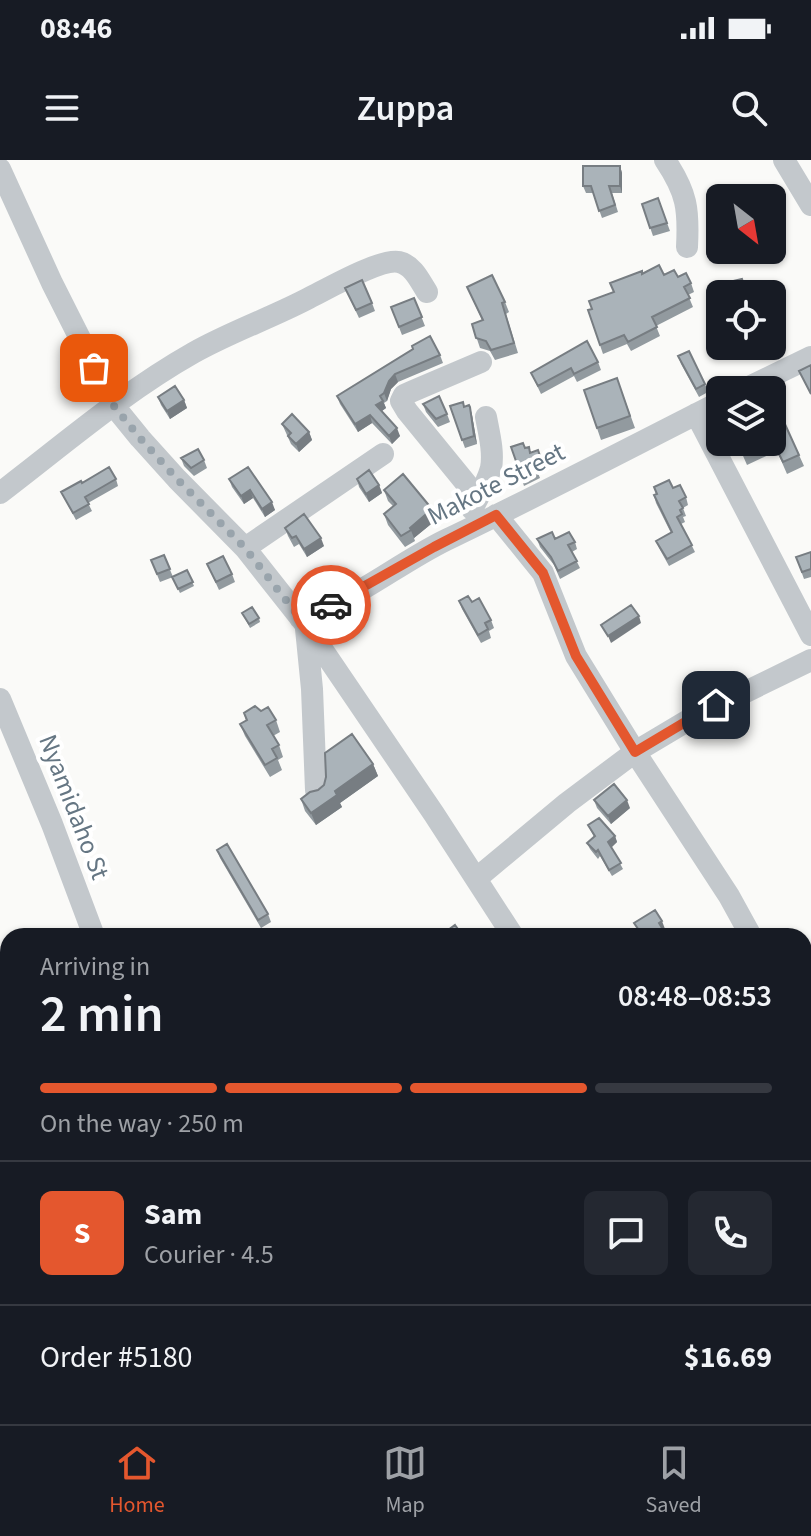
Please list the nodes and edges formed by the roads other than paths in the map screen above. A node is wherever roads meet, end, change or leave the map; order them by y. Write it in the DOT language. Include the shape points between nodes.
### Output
graph roads {
  1 [pos="665,160"];
  2 [pos="784,160"];
  3 [pos="0,169"];
  4 [pos="811,205"];
  5 [pos="687,247"];
  6 [pos="427,292"];
  7 [pos="811,357"];
  8 [pos="481,362"];
  9 [pos="772,376"];
  10 [pos="114,406"];
  11 [pos="706,409"];
  12 [pos="696,414"];
  13 [pos="486,417"];
  14 [pos="383,454"];
  15 [pos="0,493"];
  16 [pos="478,498"];
  17 [pos="496,515"];
  18 [pos="459,535"];
  19 [pos="245,548"];
  20 [pos="303,621"];
  21 [pos="811,635"];
  22 [pos="811,660"];
  23 [pos="0,699"];
  24 [pos="635,752"];
  25 [pos="316,790"];
  26 [pos="477,878"];
  27 [pos="91,928"];
  28 [pos="508,928"];
  29 [pos="747,928"];
  1 -- 5 [label="street" via="682,188"];
  2 -- 4 [label="street"];
  3 -- 10 [label="street"];
  6 -- 10 [label="street" via="408,265 384,263 192,353"];
  7 -- 9 [label="street"];
  8 -- 16 [label="street" via="404,395 401,401"];
  10 -- 15 [label="street"];
  10 -- 19 [label="street"];
  11 -- 12 [label="street, Makote Street"];
  12 -- 17 [label="street, Makote Street"];
  12 -- 21 [label="street"];
  13 -- 16 [label="street" via="491,467"];
  14 -- 19 [label="street"];
  16 -- 18 [label="street"];
  17 -- 18 [label="street, Makote Street"];
  17 -- 24 [label="street" via="543,573 576,656"];
  18 -- 20 [label="street, Makote Street"];
  19 -- 20 [label="street"];
  20 -- 25 [label="street"];
  20 -- 26 [label="street"];
  22 -- 24 [label="street"];
  23 -- 27 [label="street, Nyamidaho St"];
  24 -- 26 [label="street"];
  24 -- 29 [label="street"];
  26 -- 28 [label="street"];
}
